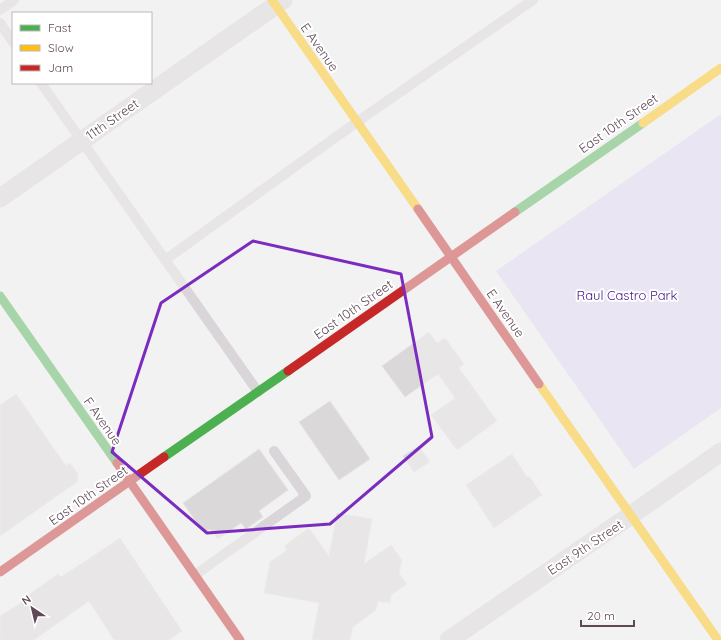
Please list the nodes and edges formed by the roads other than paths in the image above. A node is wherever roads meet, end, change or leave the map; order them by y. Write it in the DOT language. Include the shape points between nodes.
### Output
graph roads {
  1 [pos="14,0"];
  2 [pos="533,0"];
  3 [pos="277,2"];
  4 [pos="0,10"];
  5 [pos="0,24"];
  6 [pos="12,41"];
  7 [pos="721,68"];
  8 [pos="42,84"];
  9 [pos="357,122"];
  10 [pos="81,141"];
  11 [pos="0,198"];
  12 [pos="451,256"];
  13 [pos="165,260"];
  14 [pos="0,296"];
  15 [pos="258,392"];
  16 [pos="274,451"];
  17 [pos="721,452"];
  18 [pos="129,482"];
  19 [pos="631,515"];
  20 [pos="1,570"];
  21 [pos="195,575"];
  22 [pos="240,640"];
  23 [pos="449,640"];
  24 [pos="720,640"];
  1 -- 4 [label="lane"];
  2 -- 9 [label="lane"];
  3 -- 9 [label="street, E Avenue"];
  3 -- 10 [label="street, 11th Street"];
  5 -- 6 [label="lane"];
  7 -- 12 [label="street, East 10th Street"];
  8 -- 10 [label="lane"];
  9 -- 12 [label="street, E Avenue"];
  9 -- 13 [label="lane"];
  10 -- 11 [label="street, 11th Street"];
  10 -- 13 [label="lane"];
  12 -- 15 [label="street, East 10th Street"];
  12 -- 19 [label="street, E Avenue"];
  13 -- 15 [label="lane"];
  14 -- 18 [label="street, F Avenue"];
  15 -- 18 [label="street, East 10th Street"];
  16 -- 21 [label="lane" via="306,496"];
  17 -- 19 [label="street, East 9th Street"];
  18 -- 20 [label="street, East 10th Street"];
  18 -- 21 [label="street, F Avenue"];
  19 -- 23 [label="street, East 9th Street"];
  19 -- 24 [label="street, E Avenue"];
  21 -- 22 [label="street, F Avenue"];
}
